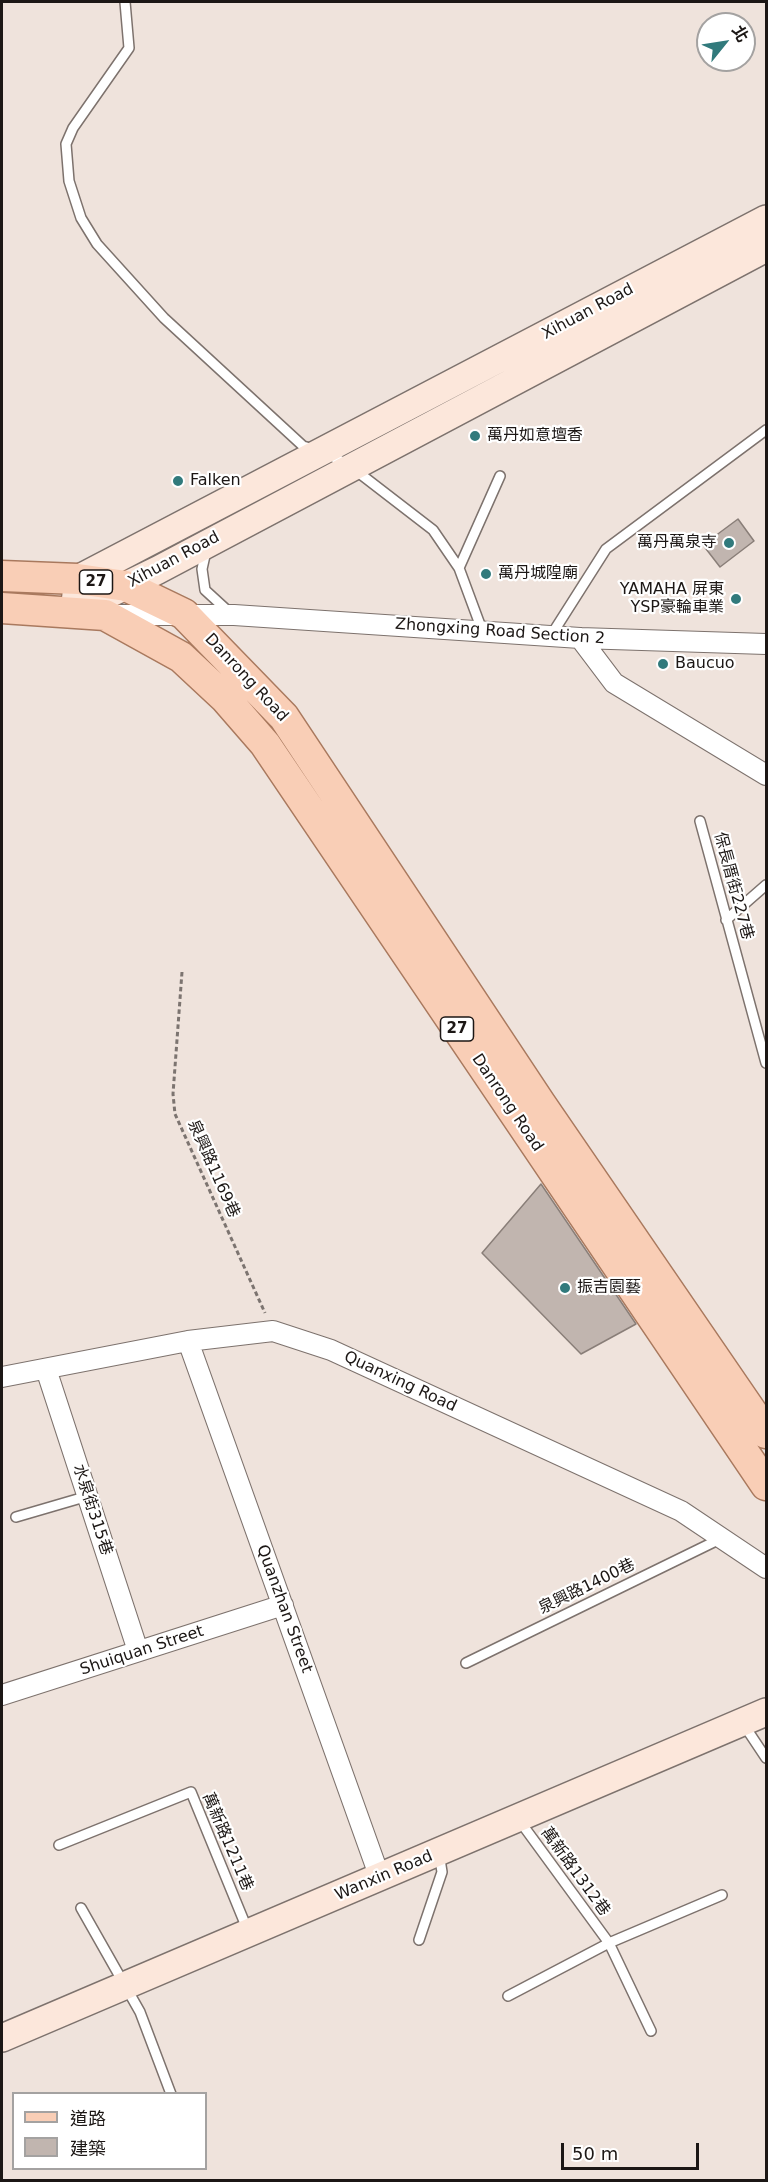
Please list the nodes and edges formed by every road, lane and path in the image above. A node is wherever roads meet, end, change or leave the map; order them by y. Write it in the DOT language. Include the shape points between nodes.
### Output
graph roads {
  1 [pos="124,2"];
  2 [pos="766,219"];
  3 [pos="766,248"];
  4 [pos="766,430"];
  5 [pos="323,452"];
  6 [pos="350,466"];
  7 [pos="500,476"];
  8 [pos="208,543"];
  9 [pos="459,568"];
  10 [pos="2,576"];
  11 [pos="78,579"];
  12 [pos="126,586"];
  13 [pos="2,608"];
  14 [pos="74,611"];
  15 [pos="184,614"];
  16 [pos="105,615"];
  17 [pos="234,615"];
  18 [pos="482,630"];
  19 [pos="552,634"];
  20 [pos="580,638"];
  21 [pos="766,644"];
  22 [pos="766,775"];
  23 [pos="700,820"];
  24 [pos="766,885"];
  25 [pos="726,920"];
  26 [pos="182,972"];
  27 [pos="766,1063"];
  28 [pos="529,1111"];
  29 [pos="273,1331"];
  30 [pos="188,1341"];
  31 [pos="46,1368"];
  32 [pos="2,1377"];
  33 [pos="766,1433"];
  34 [pos="766,1485"];
  35 [pos="88,1497"];
  36 [pos="16,1517"];
  37 [pos="722,1538"];
  38 [pos="766,1568"];
  39 [pos="282,1605"];
  40 [pos="138,1651"];
  41 [pos="466,1663"];
  42 [pos="2,1695"];
  43 [pos="755,1718"];
  44 [pos="766,1758"];
  45 [pos="517,1818"];
  46 [pos="59,1845"];
  47 [pos="439,1852"];
  48 [pos="380,1878"];
  49 [pos="722,1895"];
  50 [pos="81,1908"];
  51 [pos="249,1934"];
  52 [pos="419,1940"];
  53 [pos="609,1943"];
  54 [pos="125,1986"];
  55 [pos="508,1996"];
  56 [pos="651,2031"];
  57 [pos="2,2038"];
  58 [pos="170,2092"];
  1 -- 5 [label="lane" via="129,48 66,144 69,181 81,218 97,244 164,318 303,447"];
  2 -- 5 [label="street, Xihuan Road"];
  3 -- 6 [label="street, Xihuan Road"];
  4 -- 19 [label="lane" via="606,549"];
  5 -- 6 [label="lane"];
  5 -- 11 [label="street, Xihuan Road"];
  6 -- 8 [label="street, Xihuan Road"];
  6 -- 9 [label="lane" via="433,530"];
  7 -- 9 [label="lane"];
  8 -- 12 [label="street, Xihuan Road"];
  8 -- 17 [label="lane" via="202,569 205,590"];
  9 -- 18 [label="lane"];
  10 -- 11 [label="main road, Zhongxing Road Section 2 / 27"];
  11 -- 12 [label="main road, Zhongxing Road Section 2 / 27"];
  11 -- 14 [label="street"];
  12 -- 14 [label="street, Xihuan Road"];
  12 -- 15 [label="main road, Zhongxing Road Section 2 / 27"];
  13 -- 14 [label="main road, Zhongxing Road Section 2 / 27"];
  14 -- 16 [label="main road, Zhongxing Road Section 2 / 27"];
  15 -- 16 [label="street, Zhongxing Road Section 2"];
  15 -- 17 [label="street, Zhongxing Road Section 2"];
  15 -- 28 [label="main road, Danrong Road / 27" via="284,717"];
  16 -- 28 [label="main road, Danrong Road / 27" via="182,657 265,744"];
  17 -- 18 [label="street, Zhongxing Road Section 2"];
  18 -- 19 [label="street, Zhongxing Road Section 2"];
  19 -- 20 [label="street, Zhongxing Road Section 2"];
  20 -- 21 [label="street, Zhongxing Road Section 2"];
  20 -- 22 [label="street" via="614,683"];
  23 -- 25 [label="lane, 保長厝街227巷"];
  24 -- 25 [label="lane"];
  25 -- 27 [label="lane, 保長厝街227巷"];
  26 -- 29 [label="path, 泉興路1169巷" via="175,1114"];
  28 -- 33 [label="main road, Danrong Road / 27"];
  28 -- 34 [label="main road, Danrong Road / 27"];
  29 -- 30 [label="street, Quanxing Road"];
  29 -- 37 [label="street, Quanxing Road" via="331,1350 681,1511"];
  30 -- 31 [label="street, Quanxing Road"];
  30 -- 39 [label="street, Quanzhan Street"];
  31 -- 32 [label="street, Quanxing Road"];
  31 -- 35 [label="street, 水泉街315巷"];
  35 -- 36 [label="lane"];
  35 -- 40 [label="street, 水泉街315巷"];
  37 -- 38 [label="street, Quanxing Road"];
  37 -- 41 [label="lane, 泉興路1400巷"];
  39 -- 40 [label="street, Shuiquan Street"];
  39 -- 48 [label="street, Quanzhan Street"];
  40 -- 42 [label="street, Shuiquan Street"];
  43 -- 44 [label="lane"];
  43 -- 45 [label="street, Wanxin Road"];
  45 -- 47 [label="street, Wanxin Road"];
  45 -- 53 [label="lane, 萬新路1312巷"];
  46 -- 51 [label="lane, 萬新路1211巷" via="191,1792"];
  47 -- 48 [label="street, Wanxin Road"];
  47 -- 52 [label="lane" via="442,1872"];
  48 -- 51 [label="street, Wanxin Road"];
  49 -- 53 [label="lane"];
  50 -- 54 [label="lane"];
  51 -- 54 [label="street, Wanxin Road"];
  53 -- 55 [label="lane"];
  53 -- 56 [label="lane, 萬新路1312巷"];
  54 -- 57 [label="street, Wanxin Road"];
  54 -- 58 [label="lane" via="140,2012"];
}
